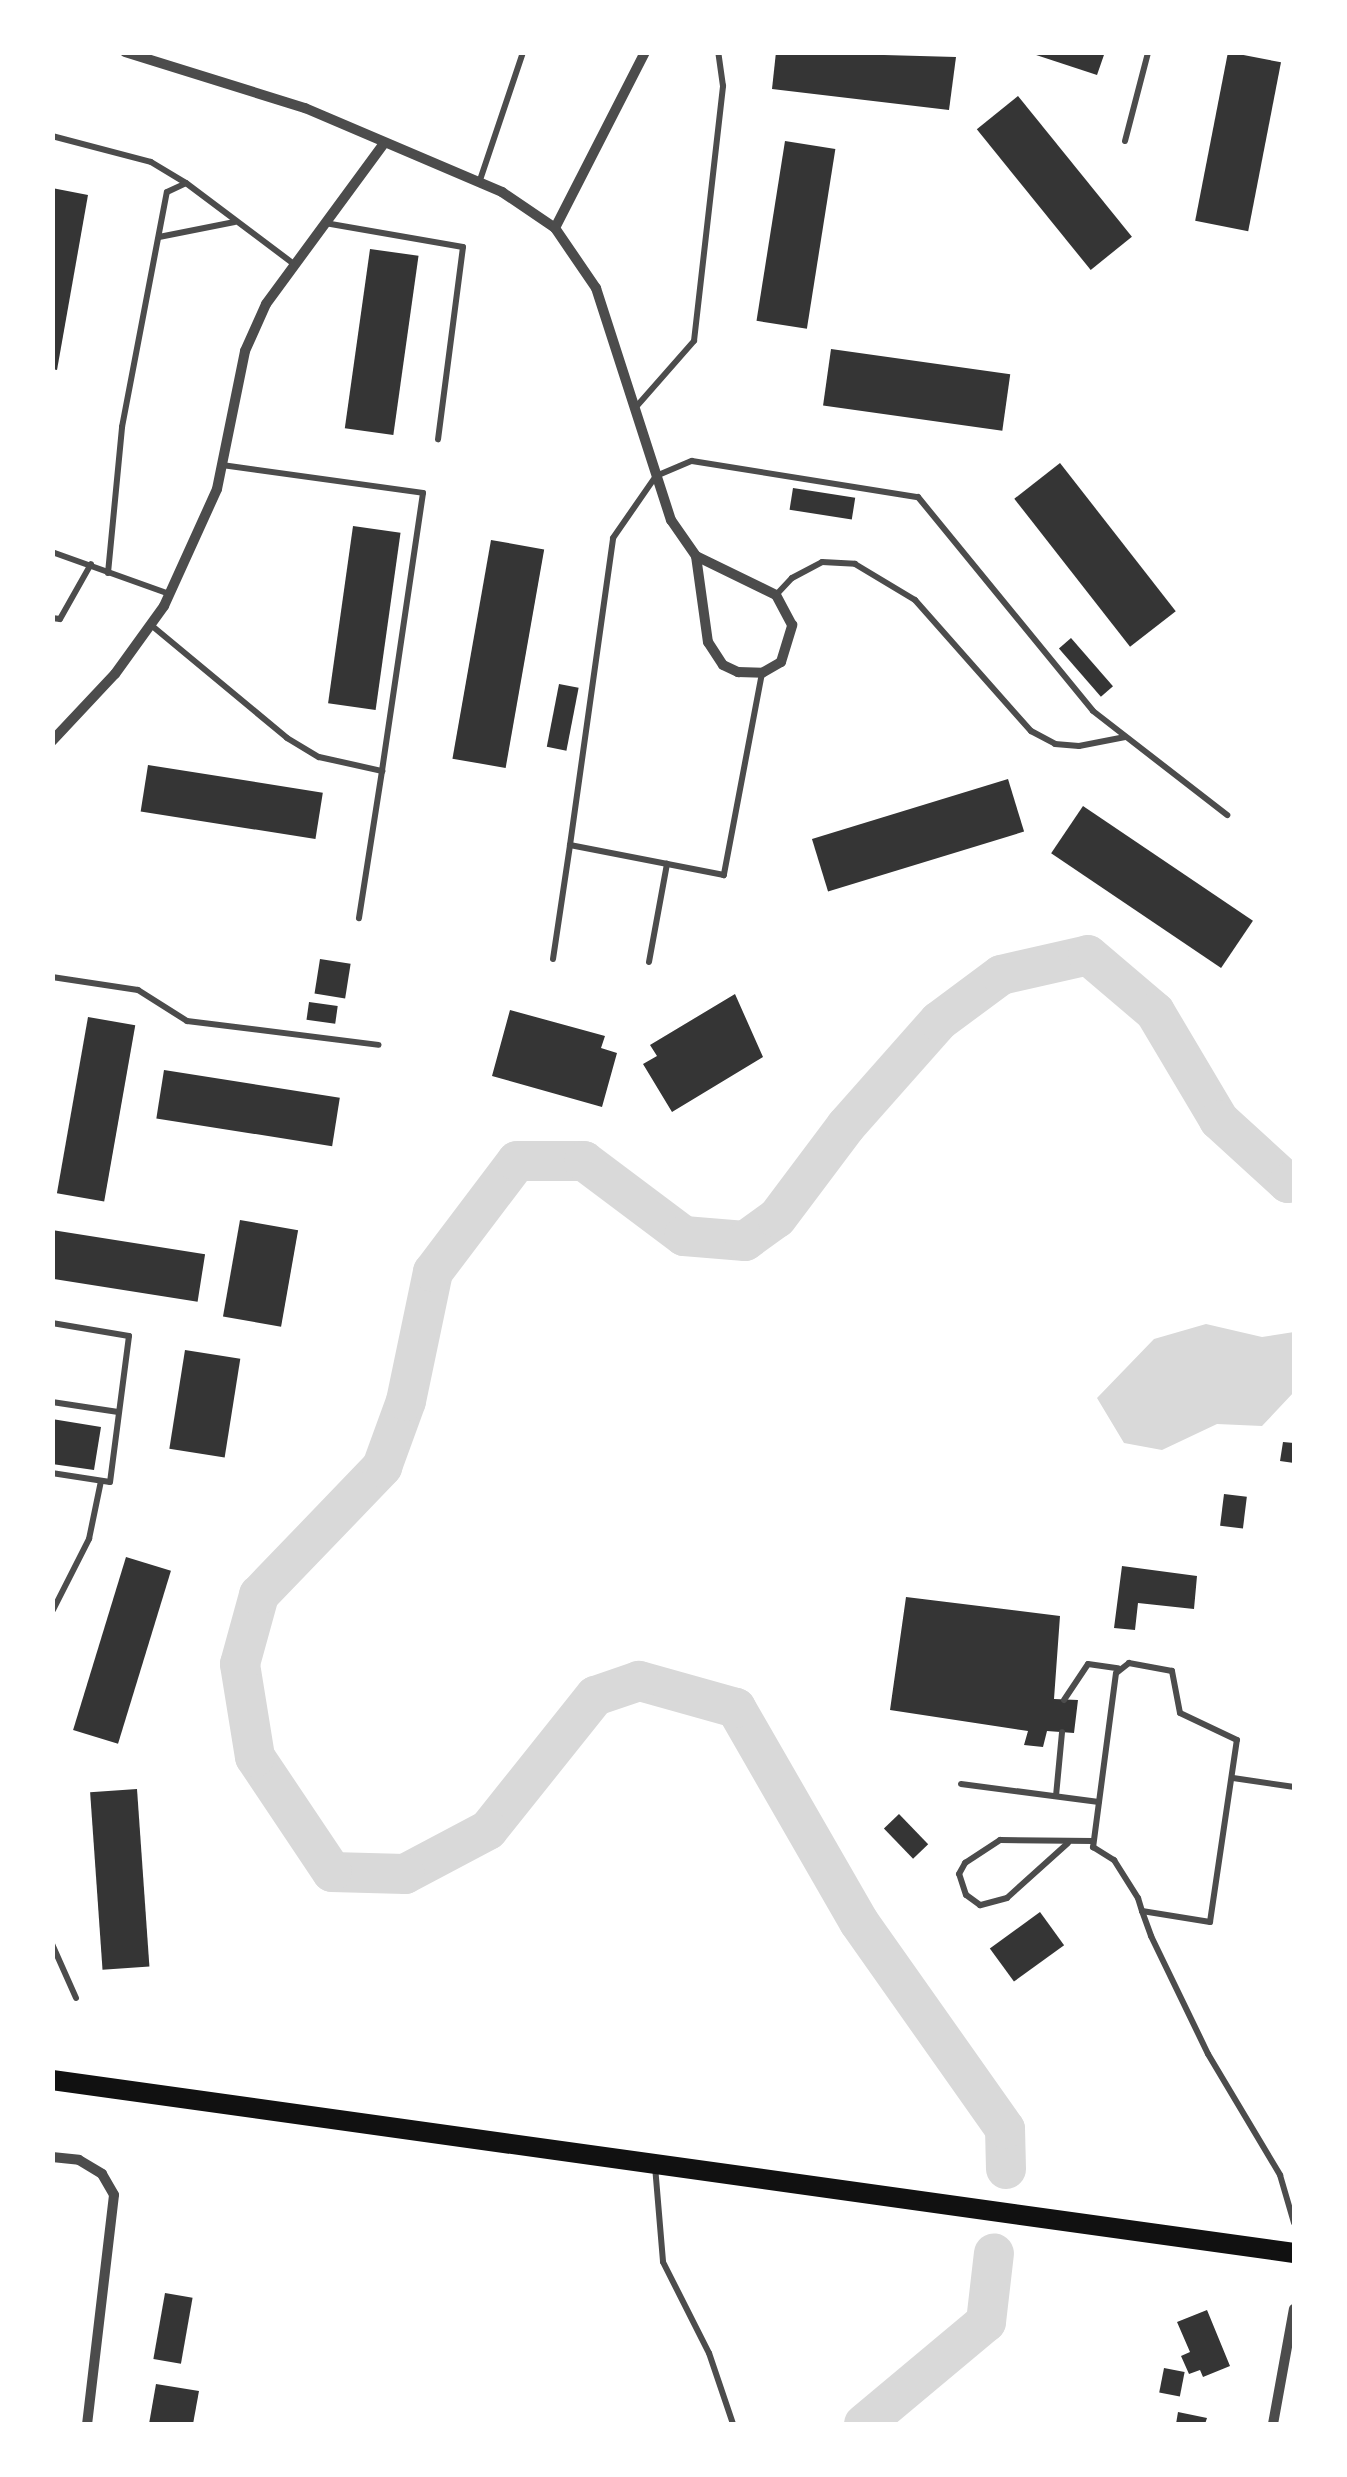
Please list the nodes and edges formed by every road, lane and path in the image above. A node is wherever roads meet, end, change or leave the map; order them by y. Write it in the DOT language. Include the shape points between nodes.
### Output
graph roads {
  1 [pos="125,52"];
  2 [pos="523,52"];
  3 [pos="645,52"];
  4 [pos="718,52"];
  5 [pos="1148,53"];
  6 [pos="52,136"];
  7 [pos="1125,141"];
  8 [pos="382,145"];
  9 [pos="186,183"];
  10 [pos="479,184"];
  11 [pos="236,222"];
  12 [pos="324,223"];
  13 [pos="555,228"];
  14 [pos="158,237"];
  15 [pos="294,264"];
  16 [pos="634,410"];
  17 [pos="438,439"];
  18 [pos="222,465"];
  19 [pos="656,476"];
  20 [pos="52,552"];
  21 [pos="696,556"];
  22 [pos="91,564"];
  23 [pos="108,573"];
  24 [pos="170,594"];
  25 [pos="776,596"];
  26 [pos="52,618"];
  27 [pos="151,626"];
  28 [pos="762,673"];
  29 [pos="1126,737"];
  30 [pos="52,740"];
  31 [pos="382,771"];
  32 [pos="1227,815"];
  33 [pos="570,846"];
  34 [pos="667,864"];
  35 [pos="359,918"];
  36 [pos="554,959"];
  37 [pos="649,962"];
  38 [pos="52,976"];
  39 [pos="380,1046"];
  40 [pos="52,1324"];
  41 [pos="52,1402"];
  42 [pos="118,1412"];
  43 [pos="52,1473"];
  44 [pos="100,1480"];
  45 [pos="54,1610"];
  46 [pos="1118,1668"];
  47 [pos="1064,1700"];
  48 [pos="1062,1732"];
  49 [pos="1233,1778"];
  50 [pos="961,1784"];
  51 [pos="1294,1787"];
  52 [pos="1056,1796"];
  53 [pos="1099,1802"];
  54 [pos="1093,1842"];
  55 [pos="1068,1843"];
  56 [pos="1142,1912"];
  57 [pos="52,1944"];
  58 [pos="76,1998"];
  59 [pos="52,2080"];
  60 [pos="52,2157"];
  61 [pos="655,2165"];
  62 [pos="1294,2223"];
  63 [pos="1294,2254"];
  64 [pos="1294,2309"];
  65 [pos="87,2424"];
  66 [pos="733,2424"];
  67 [pos="1273,2424"];
  1 -- 8 [label="street" via="238,83"];
  2 -- 10 [label="lane"];
  3 -- 13 [label="street"];
  4 -- 16 [label="lane" via="724,86 694,342"];
  5 -- 7 [label="lane"];
  6 -- 9 [label="lane" via="151,162"];
  8 -- 10 [label="street"];
  8 -- 12 [label="street"];
  9 -- 11 [label="lane"];
  9 -- 14 [label="lane" via="167,192"];
  10 -- 13 [label="street"];
  11 -- 14 [label="lane"];
  11 -- 15 [label="lane"];
  12 -- 15 [label="street"];
  12 -- 17 [label="lane" via="463,246"];
  13 -- 16 [label="street" via="596,288"];
  14 -- 23 [label="lane" via="122,427"];
  15 -- 18 [label="street" via="266,304 246,351"];
  16 -- 19 [label="street"];
  18 -- 24 [label="street"];
  18 -- 31 [label="lane" via="424,492"];
  19 -- 21 [label="street" via="672,520"];
  19 -- 29 [label="lane" via="692,461 918,498 1093,710"];
  19 -- 33 [label="lane" via="612,538"];
  20 -- 22 [label="lane"];
  21 -- 25 [label="street"];
  21 -- 28 [label="street" via="708,642 723,665"];
  22 -- 23 [label="lane"];
  22 -- 26 [label="lane" via="60,619"];
  23 -- 24 [label="lane"];
  24 -- 27 [label="street"];
  25 -- 28 [label="street" via="792,625 791,643 780,662"];
  25 -- 29 [label="lane" via="822,562 855,564 916,600 1031,732 1079,746"];
  27 -- 30 [label="street"];
  27 -- 31 [label="lane" via="287,738 318,757"];
  28 -- 34 [label="lane" via="724,874"];
  29 -- 32 [label="lane"];
  31 -- 35 [label="lane"];
  33 -- 34 [label="lane"];
  33 -- 36 [label="lane"];
  34 -- 37 [label="lane"];
  38 -- 39 [label="lane" via="138,990 187,1021"];
  40 -- 42 [label="lane" via="129,1336"];
  41 -- 42 [label="lane"];
  42 -- 44 [label="lane" via="110,1482"];
  43 -- 44 [label="lane"];
  44 -- 45 [label="lane" via="88,1539"];
  46 -- 47 [label="lane" via="1088,1664"];
  46 -- 49 [label="lane" via="1129,1663 1172,1671 1180,1714 1236,1740"];
  46 -- 53 [label="lane"];
  48 -- 52 [label="lane"];
  49 -- 51 [label="lane"];
  49 -- 56 [label="lane" via="1210,1922"];
  50 -- 52 [label="lane"];
  52 -- 53 [label="lane"];
  53 -- 54 [label="lane"];
  54 -- 55 [label="lane"];
  54 -- 56 [label="lane" via="1114,1860"];
  55 -- 55 [label="lane" via="1000,1840 966,1863 960,1874 966,1896 980,1905 1007,1898"];
  56 -- 62 [label="lane" via="1208,2054 1280,2174"];
  57 -- 58 [label="lane"];
  59 -- 61 [label="main road"];
  60 -- 65 [label="street" via="79,2160 102,2174 114,2195"];
  61 -- 63 [label="main road"];
  61 -- 66 [label="lane" via="663,2262 709,2353"];
  64 -- 67 [label="street"];
}
